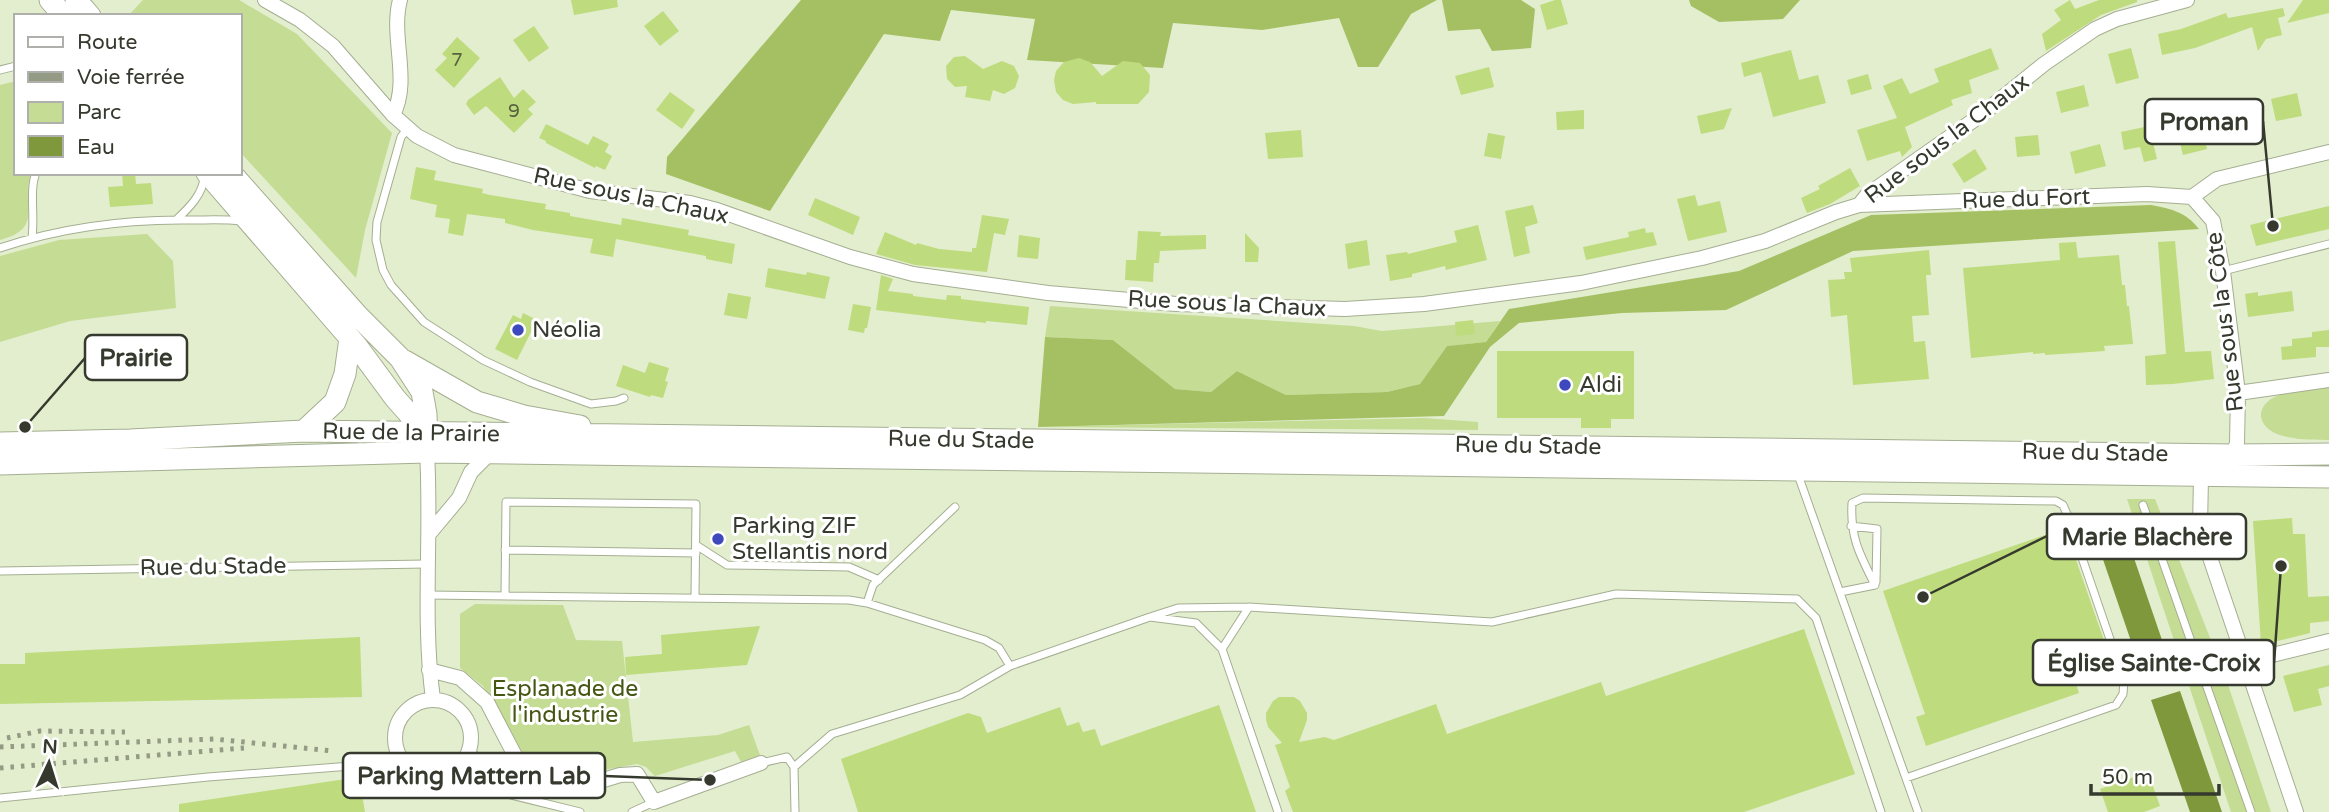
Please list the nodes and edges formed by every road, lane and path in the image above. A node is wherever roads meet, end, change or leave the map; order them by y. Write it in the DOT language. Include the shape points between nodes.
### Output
graph roads {
  1 [pos="50,0"];
  2 [pos="76,0"];
  3 [pos="265,0"];
  4 [pos="400,0"];
  5 [pos="2188,0"];
  6 [pos="62,14"];
  7 [pos="88,14"];
  8 [pos="393,115"];
  9 [pos="408,128"];
  10 [pos="2329,152"];
  11 [pos="35,175"];
  12 [pos="206,175"];
  13 [pos="208,175"];
  14 [pos="233,175"];
  15 [pos="2192,197"];
  16 [pos="1859,205"];
  17 [pos="177,220"];
  18 [pos="250,223"];
  19 [pos="32,237"];
  20 [pos="2329,244"];
  21 [pos="0,248"];
  22 [pos="2223,271"];
  23 [pos="350,338"];
  24 [pos="400,358"];
  25 [pos="2329,380"];
  26 [pos="2238,393"];
  27 [pos="624,398"];
  28 [pos="304,431"];
  29 [pos="640,437"];
  30 [pos="0,443"];
  31 [pos="426,443"];
  32 [pos="819,448"];
  33 [pos="490,453"];
  34 [pos="2329,454"];
  35 [pos="2173,455"];
  36 [pos="2233,455"];
  37 [pos="0,464"];
  38 [pos="1797,471"];
  39 [pos="2201,477"];
  40 [pos="2329,477"];
  41 [pos="2143,505"];
  42 [pos="955,507"];
  43 [pos="1851,526"];
  44 [pos="429,534"];
  45 [pos="696,549"];
  46 [pos="505,550"];
  47 [pos="426,564"];
  48 [pos="0,571"];
  49 [pos="879,580"];
  50 [pos="1875,585"];
  51 [pos="1840,593"];
  52 [pos="427,595"];
  53 [pos="505,596"];
  54 [pos="695,597"];
  55 [pos="867,603"];
  56 [pos="1249,607"];
  57 [pos="1150,617"];
  58 [pos="2329,641"];
  59 [pos="1222,649"];
  60 [pos="2244,662"];
  61 [pos="1010,666"];
  62 [pos="429,670"];
  63 [pos="433,699"];
  64 [pos="469,750"];
  65 [pos="403,762"];
  66 [pos="761,763"];
  67 [pos="794,767"];
  68 [pos="434,776"];
  69 [pos="1906,778"];
  70 [pos="0,798"];
  71 [pos="524,798"];
  72 [pos="654,803"];
  73 [pos="580,812"];
  74 [pos="632,812"];
  75 [pos="795,812"];
  76 [pos="1278,812"];
  77 [pos="1881,812"];
  78 [pos="1918,812"];
  79 [pos="2251,812"];
  80 [pos="2296,812"];
  1 -- 6 [label="main road"];
  2 -- 7 [label="main road"];
  3 -- 8 [label="street, Rue sous la Chaux" via="333,46"];
  4 -- 8 [label="street" via="396,14 401,84"];
  5 -- 16 [label="street, Rue sous la Chaux" via="2095,29"];
  8 -- 9 [label="street, Rue sous la Chaux"];
  9 -- 16 [label="street, Rue sous la Chaux" via="454,155 590,191 690,203 913,274 1048,293 1176,304 1345,309 1568,285 1765,241"];
  9 -- 27 [label="lane" via="401,137 377,222 380,260 391,285 424,322 483,360 591,404"];
  10 -- 15 [label="street" via="2217,179"];
  11 -- 19 [label="lane"];
  12 -- 17 [label="lane" via="190,207"];
  13 -- 18 [label="main road"];
  14 -- 24 [label="main road"];
  15 -- 16 [label="street, Rue du Fort" via="2147,194"];
  15 -- 22 [label="street, Rue sous la Côte" via="2213,221"];
  17 -- 18 [label="lane"];
  17 -- 19 [label="lane" via="105,224"];
  18 -- 23 [label="main road"];
  19 -- 21 [label="lane"];
  20 -- 22 [label="lane"];
  22 -- 26 [label="street, Rue sous la Côte"];
  23 -- 28 [label="main road" via="335,402"];
  23 -- 31 [label="main road"];
  24 -- 29 [label="main road" via="477,402 524,416"];
  24 -- 31 [label="main road" via="422,392"];
  25 -- 26 [label="street"];
  26 -- 36 [label="street, Rue sous la Côte"];
  28 -- 30 [label="main road, Rue de la Prairie"];
  28 -- 31 [label="main road, Rue de la Prairie"];
  29 -- 31 [label="main road, Rue de la Prairie"];
  29 -- 32 [label="main road, Rue de la Prairie"];
  31 -- 33 [label="main road, Rue de la Prairie"];
  31 -- 37 [label="main road, Rue de la Prairie"];
  31 -- 44 [label="street"];
  32 -- 33 [label="main road, Rue de la Prairie"];
  32 -- 35 [label="main road, Rue du Stade"];
  32 -- 38 [label="main road, Rue du Stade"];
  33 -- 44 [label="street" via="471,472 459,498"];
  34 -- 36 [label="main road, Rue du Stade"];
  35 -- 36 [label="main road, Rue du Stade"];
  35 -- 39 [label="street"];
  36 -- 39 [label="street"];
  38 -- 39 [label="main road, Rue du Stade"];
  38 -- 51 [label="lane"];
  39 -- 40 [label="main road, Rue du Stade"];
  39 -- 60 [label="street" via="2200,528"];
  41 -- 79 [label="lane"];
  42 -- 49 [label="lane"];
  43 -- 50 [label="lane"];
  43 -- 50 [label="lane" via="1877,529"];
  43 -- 69 [label="lane" via="1852,503 1863,498 2056,501 2063,505 2124,680 2116,705"];
  44 -- 47 [label="street"];
  45 -- 46 [label="lane"];
  45 -- 46 [label="lane" via="696,504 506,502"];
  45 -- 49 [label="lane" via="727,565 849,567"];
  45 -- 54 [label="lane"];
  46 -- 53 [label="lane"];
  47 -- 48 [label="lane, Rue du Stade"];
  47 -- 52 [label="street"];
  49 -- 55 [label="lane"];
  50 -- 51 [label="lane"];
  51 -- 69 [label="lane"];
  52 -- 53 [label="lane"];
  52 -- 62 [label="street"];
  53 -- 54 [label="lane"];
  54 -- 55 [label="lane"];
  55 -- 61 [label="lane" via="985,640 999,648"];
  56 -- 57 [label="lane" via="1178,608"];
  56 -- 59 [label="lane"];
  56 -- 77 [label="lane" via="1492,622 1616,594 1797,598 1816,618"];
  57 -- 59 [label="lane" via="1195,622"];
  57 -- 61 [label="lane"];
  58 -- 60 [label="street"];
  59 -- 76 [label="lane"];
  60 -- 80 [label="street"];
  61 -- 67 [label="lane" via="960,695 832,734"];
  62 -- 63 [label="street"];
  62 -- 72 [label="street" via="460,678 488,702 522,769 539,782 574,789 637,774"];
  63 -- 64 [label="street" via="445,701 464,715"];
  63 -- 65 [label="street" via="421,701 401,716 394,739"];
  64 -- 68 [label="street" via="455,768"];
  64 -- 71 [label="lane"];
  65 -- 68 [label="street" via="423,775"];
  65 -- 70 [label="lane"];
  66 -- 67 [label="lane" via="787,757"];
  66 -- 72 [label="street"];
  67 -- 75 [label="lane"];
  68 -- 71 [label="lane"];
  69 -- 78 [label="lane"];
  71 -- 73 [label="lane"];
  72 -- 74 [label="lane"];
}
